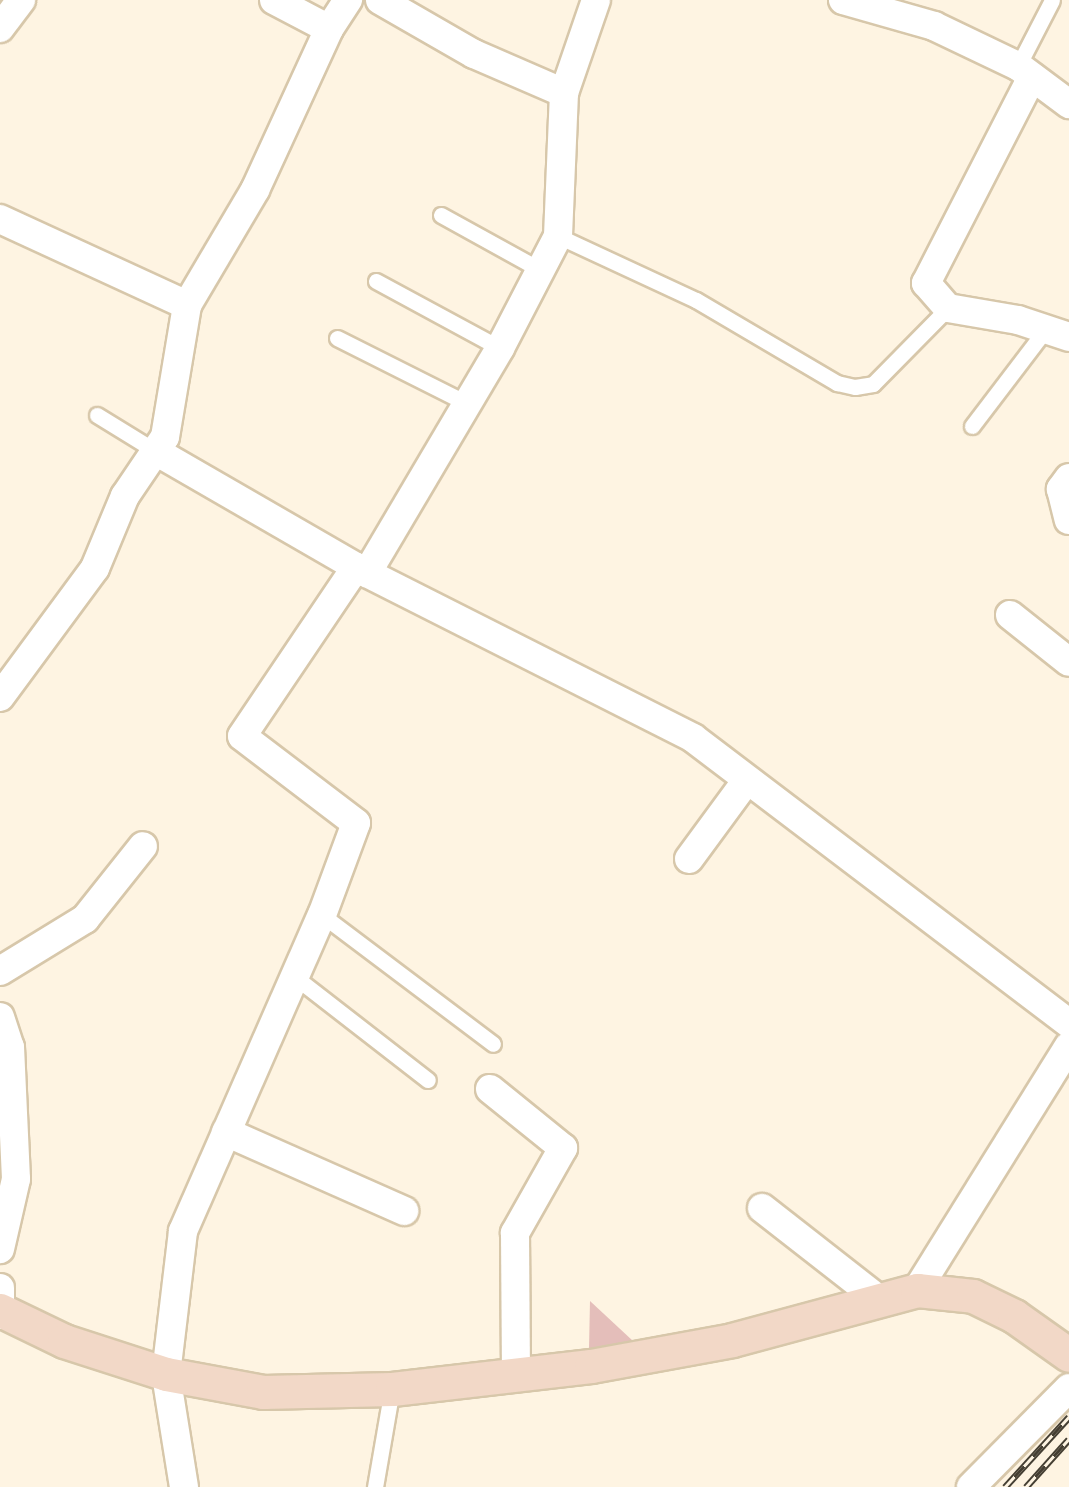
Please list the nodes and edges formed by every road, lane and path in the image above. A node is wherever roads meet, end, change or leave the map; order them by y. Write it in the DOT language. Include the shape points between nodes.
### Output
graph roads {
  1 [pos="21,0"];
  2 [pos="274,0"];
  3 [pos="348,0"];
  4 [pos="380,0"];
  5 [pos="596,0"];
  6 [pos="843,0"];
  7 [pos="1052,0"];
  8 [pos="0,28"];
  9 [pos="329,28"];
  10 [pos="1025,71"];
  11 [pos="564,93"];
  12 [pos="1069,104"];
  13 [pos="441,215"];
  14 [pos="0,219"];
  15 [pos="558,236"];
  16 [pos="539,269"];
  17 [pos="376,280"];
  18 [pos="187,305"];
  19 [pos="948,308"];
  20 [pos="1058,333"];
  21 [pos="337,338"];
  22 [pos="500,348"];
  23 [pos="468,404"];
  24 [pos="97,415"];
  25 [pos="972,426"];
  26 [pos="157,452"];
  27 [pos="1069,478"];
  28 [pos="1069,520"];
  29 [pos="362,570"];
  30 [pos="1010,615"];
  31 [pos="1069,662"];
  32 [pos="0,697"];
  33 [pos="747,780"];
  34 [pos="143,846"];
  35 [pos="689,859"];
  36 [pos="322,915"];
  37 [pos="0,971"];
  38 [pos="295,977"];
  39 [pos="0,1017"];
  40 [pos="1069,1023"];
  41 [pos="494,1044"];
  42 [pos="1069,1046"];
  43 [pos="428,1080"];
  44 [pos="490,1089"];
  45 [pos="226,1132"];
  46 [pos="762,1208"];
  47 [pos="404,1211"];
  48 [pos="0,1248"];
  49 [pos="917,1290"];
  50 [pos="878,1298"];
  51 [pos="0,1306"];
  52 [pos="1069,1355"];
  53 [pos="166,1374"];
  54 [pos="516,1376"];
  55 [pos="392,1389"];
  56 [pos="1069,1389"];
  57 [pos="184,1487"];
  58 [pos="375,1487"];
  59 [pos="971,1487"];
  1 -- 8 [label="street"];
  2 -- 9 [label="street"];
  3 -- 9 [label="street"];
  4 -- 11 [label="street" via="474,54"];
  5 -- 11 [label="street"];
  6 -- 10 [label="street" via="934,26"];
  7 -- 10 [label="lane"];
  9 -- 18 [label="street" via="255,190"];
  10 -- 12 [label="street"];
  10 -- 19 [label="street" via="926,283"];
  11 -- 15 [label="street"];
  13 -- 16 [label="lane"];
  14 -- 18 [label="street"];
  15 -- 16 [label="street"];
  15 -- 19 [label="lane" via="696,300 837,383 855,387 873,384"];
  16 -- 22 [label="street"];
  17 -- 22 [label="lane"];
  18 -- 26 [label="street" via="165,437"];
  19 -- 20 [label="street"];
  20 -- 25 [label="lane"];
  21 -- 23 [label="lane"];
  22 -- 23 [label="street"];
  23 -- 29 [label="street"];
  24 -- 26 [label="lane"];
  26 -- 29 [label="street"];
  26 -- 32 [label="street" via="125,496 95,567"];
  27 -- 28 [label="street" via="1061,489"];
  29 -- 33 [label="street" via="625,700 693,738"];
  29 -- 36 [label="street" via="242,736 356,823"];
  30 -- 31 [label="street"];
  33 -- 35 [label="street"];
  33 -- 40 [label="street"];
  34 -- 37 [label="street" via="85,919"];
  36 -- 38 [label="street"];
  36 -- 41 [label="lane"];
  38 -- 43 [label="lane"];
  38 -- 45 [label="street"];
  39 -- 48 [label="street" via="9,1047 16,1179"];
  42 -- 49 [label="street"];
  44 -- 54 [label="street" via="563,1148 514,1233"];
  45 -- 47 [label="street"];
  45 -- 53 [label="street" via="183,1232"];
  46 -- 50 [label="street"];
  49 -- 50 [label="street"];
  49 -- 52 [label="street" via="973,1296 1014,1316"];
  50 -- 54 [label="street" via="732,1340"];
  51 -- 53 [label="street" via="64,1341"];
  53 -- 55 [label="street" via="262,1392"];
  53 -- 57 [label="street"];
  54 -- 55 [label="street"];
  55 -- 58 [label="lane"];
  56 -- 59 [label="street"];
}
